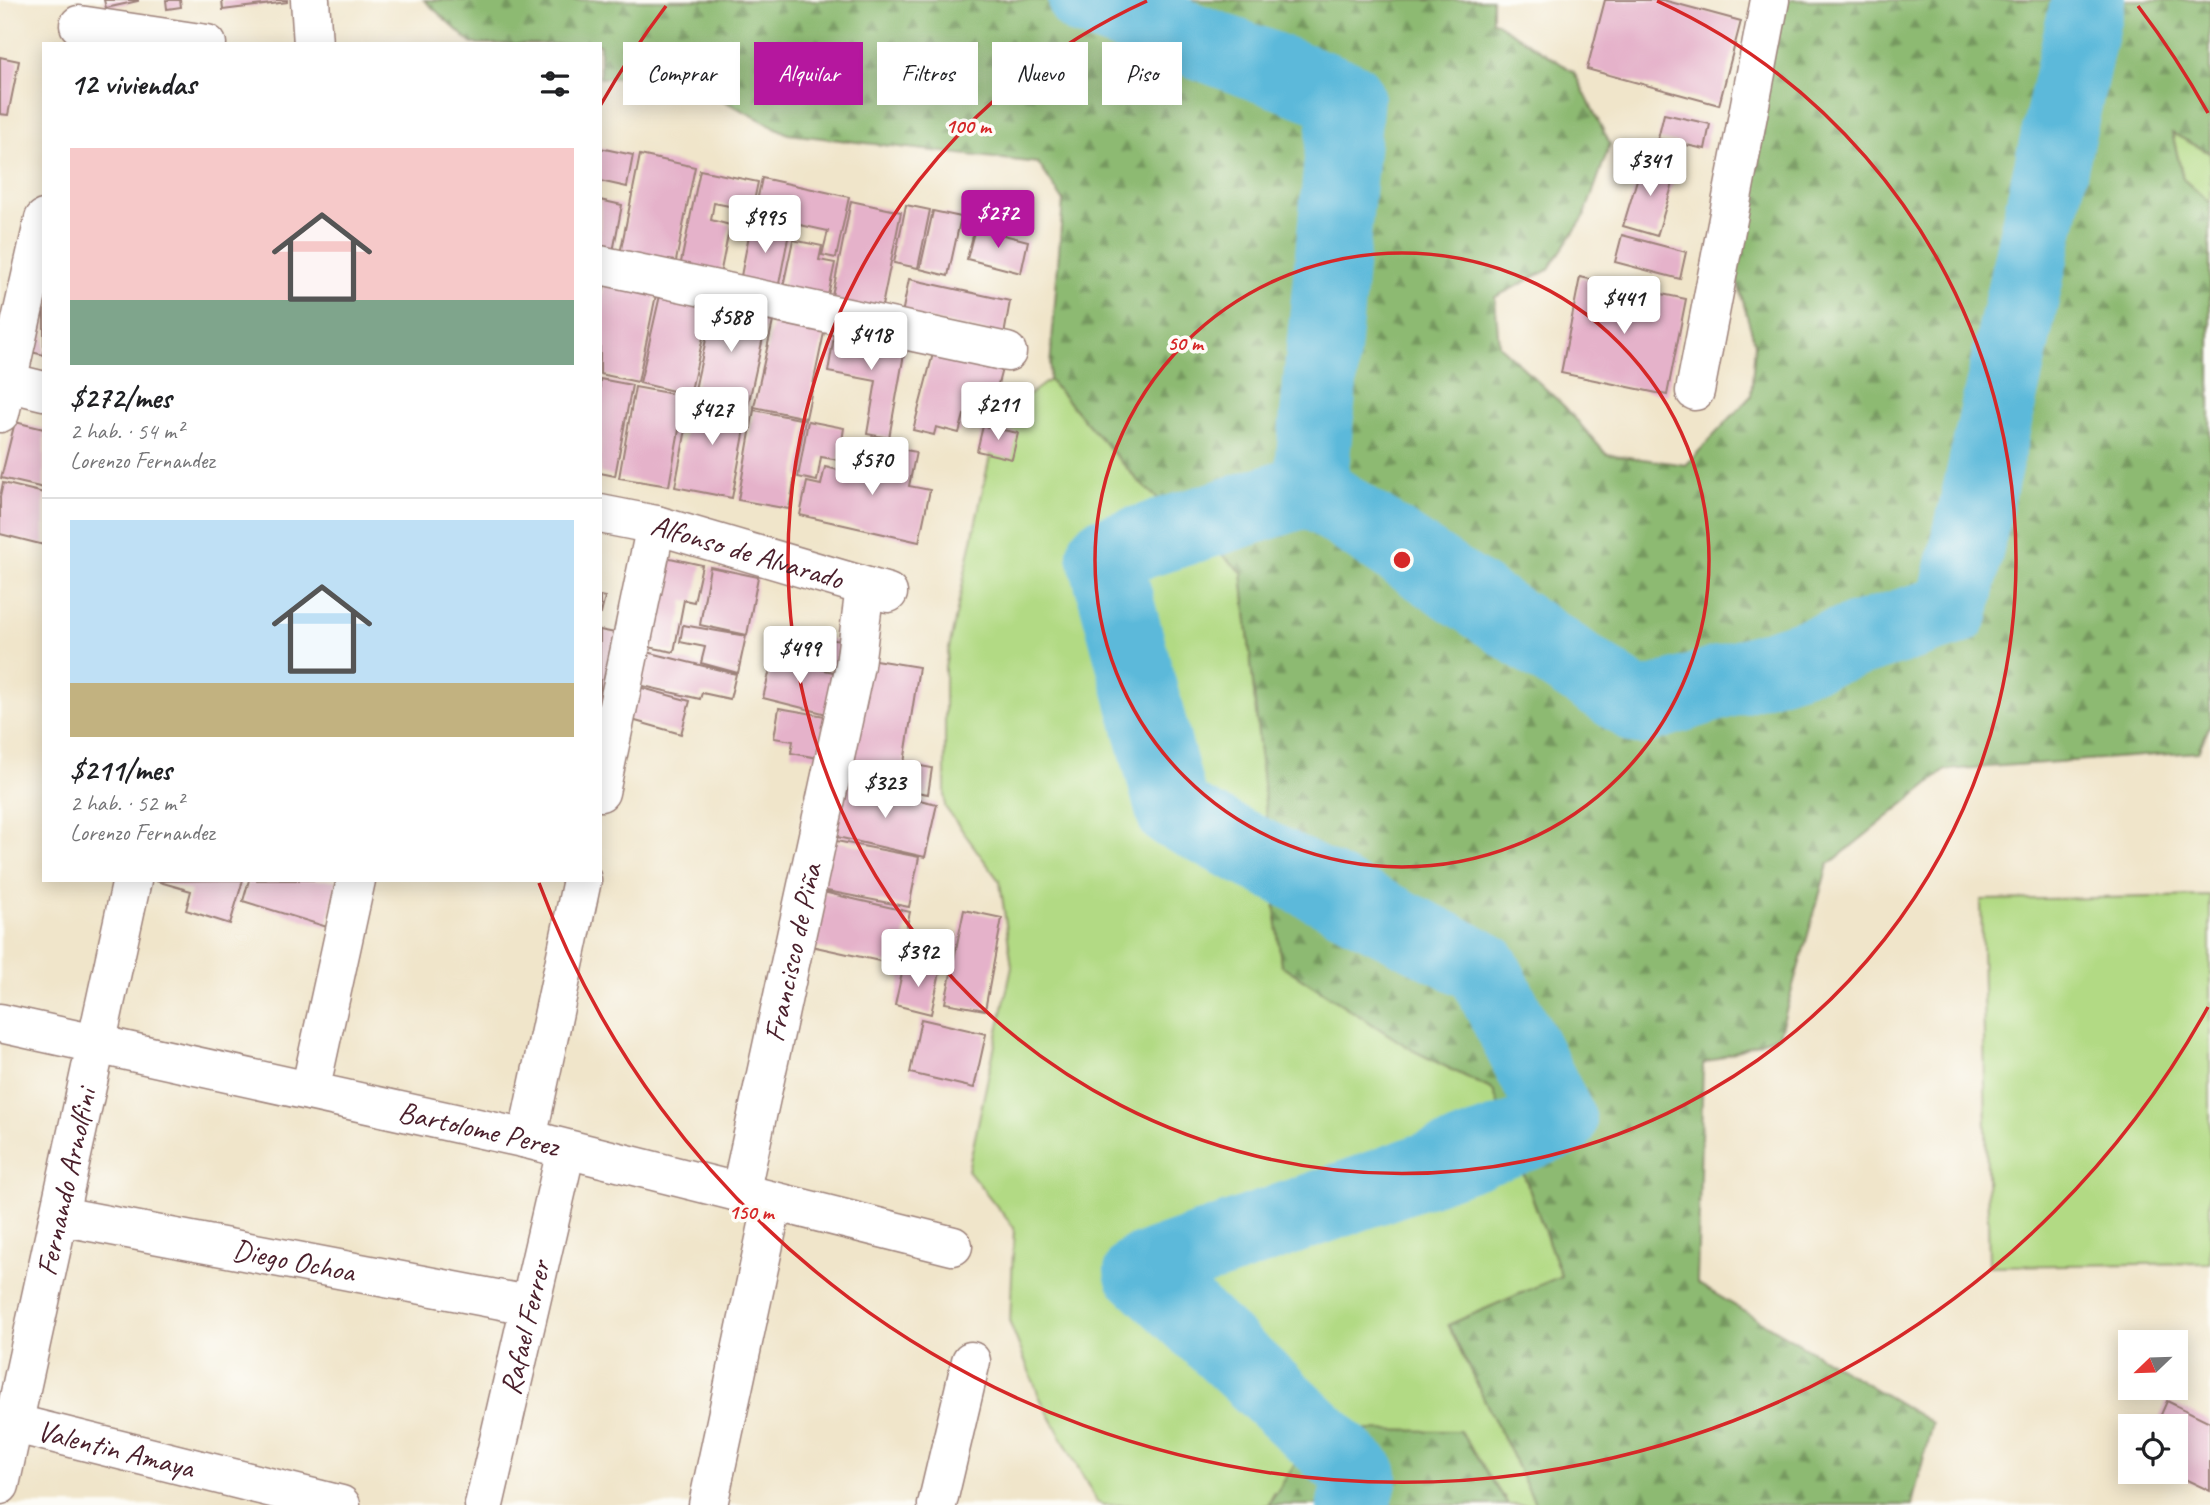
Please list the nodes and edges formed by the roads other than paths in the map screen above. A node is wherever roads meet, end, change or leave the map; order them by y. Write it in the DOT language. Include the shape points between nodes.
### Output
graph roads {
  1 [pos="310,0"];
  2 [pos="1769,0"];
  3 [pos="76,23"];
  4 [pos="195,42"];
  5 [pos="313,42"];
  6 [pos="42,228"];
  7 [pos="602,265"];
  8 [pos="1007,352"];
  9 [pos="42,391"];
  10 [pos="1695,391"];
  11 [pos="4,397"];
  12 [pos="602,514"];
  13 [pos="656,525"];
  14 [pos="878,590"];
  15 [pos="602,782"];
  16 [pos="132,882"];
  17 [pos="356,882"];
  18 [pos="582,882"];
  19 [pos="0,1023"];
  20 [pos="97,1042"];
  21 [pos="310,1091"];
  22 [pos="527,1139"];
  23 [pos="566,1150"];
  24 [pos="757,1198"];
  25 [pos="60,1216"];
  26 [pos="953,1246"];
  27 [pos="528,1305"];
  28 [pos="971,1362"];
  29 [pos="12,1423"];
  30 [pos="0,1485"];
  31 [pos="341,1505"];
  32 [pos="484,1505"];
  33 [pos="708,1505"];
  34 [pos="937,1505"];
  1 -- 5 [label="street"];
  2 -- 10 [label="street"];
  3 -- 4 [label="street"];
  6 -- 11 [label="street"];
  7 -- 8 [label="street"];
  9 -- 11 [label="street"];
  12 -- 13 [label="street, Alfonso de Alvarado"];
  13 -- 14 [label="street, Alfonso de Alvarado"];
  13 -- 15 [label="street"];
  14 -- 24 [label="street, Francisco de Piña" via="855,665"];
  16 -- 20 [label="street, Fernando Arnolfini"];
  17 -- 21 [label="street"];
  18 -- 22 [label="street"];
  19 -- 20 [label="street, Bartolome Perez"];
  20 -- 21 [label="street, Bartolome Perez"];
  20 -- 25 [label="street, Fernando Arnolfini"];
  21 -- 22 [label="street, Bartolome Perez"];
  22 -- 23 [label="street, Bartolome Perez"];
  23 -- 24 [label="street, Bartolome Perez"];
  23 -- 27 [label="street, Rafael Ferrer"];
  24 -- 26 [label="street, Bartolome Perez"];
  24 -- 33 [label="street, Francisco de Piña"];
  25 -- 27 [label="street, Diego Ochoa"];
  25 -- 29 [label="street, Fernando Arnolfini"];
  27 -- 32 [label="street, Rafael Ferrer"];
  28 -- 34 [label="street"];
  29 -- 30 [label="street, Fernando Arnolfini"];
  29 -- 31 [label="street, Valentin Amaya"];
}
